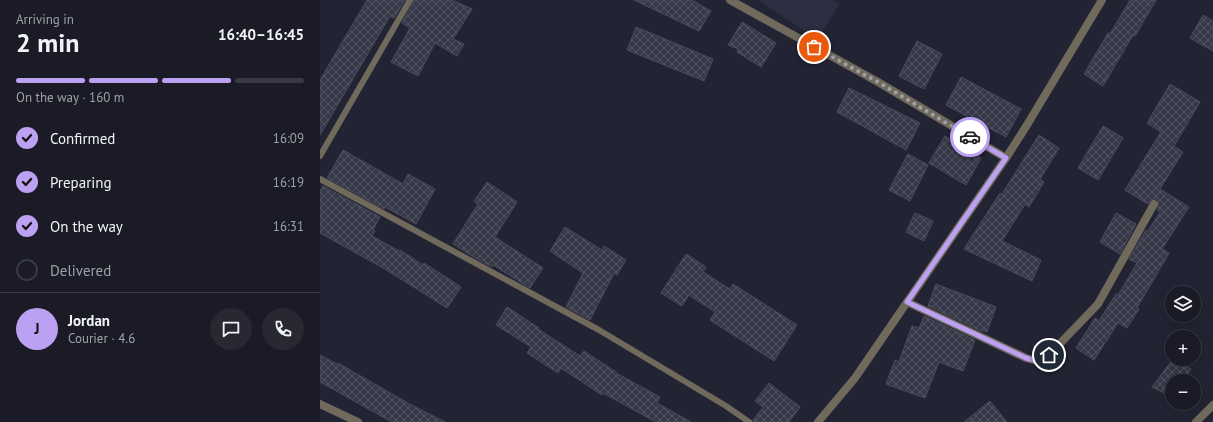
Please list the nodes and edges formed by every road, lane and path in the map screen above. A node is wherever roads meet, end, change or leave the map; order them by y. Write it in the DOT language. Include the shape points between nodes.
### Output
graph roads {
  1 [pos="410,0"];
  2 [pos="730,0"];
  3 [pos="1102,0"];
  4 [pos="739,2"];
  5 [pos="320,156"];
  6 [pos="1006,158"];
  7 [pos="320,179"];
  8 [pos="1154,204"];
  9 [pos="907,302"];
  10 [pos="320,404"];
  11 [pos="1213,405"];
  12 [pos="358,422"];
  13 [pos="749,422"];
  14 [pos="818,422"];
  15 [pos="1196,422"];
  1 -- 5 [label="lane"];
  2 -- 4 [label="street"];
  3 -- 6 [label="street"];
  4 -- 6 [label="street"];
  6 -- 9 [label="street"];
  7 -- 13 [label="lane" via="599,330"];
  8 -- 9 [label="street" via="1098,304 1049,355 1037,361"];
  9 -- 14 [label="street" via="855,378"];
  10 -- 12 [label="street"];
  11 -- 15 [label="street"];
}
